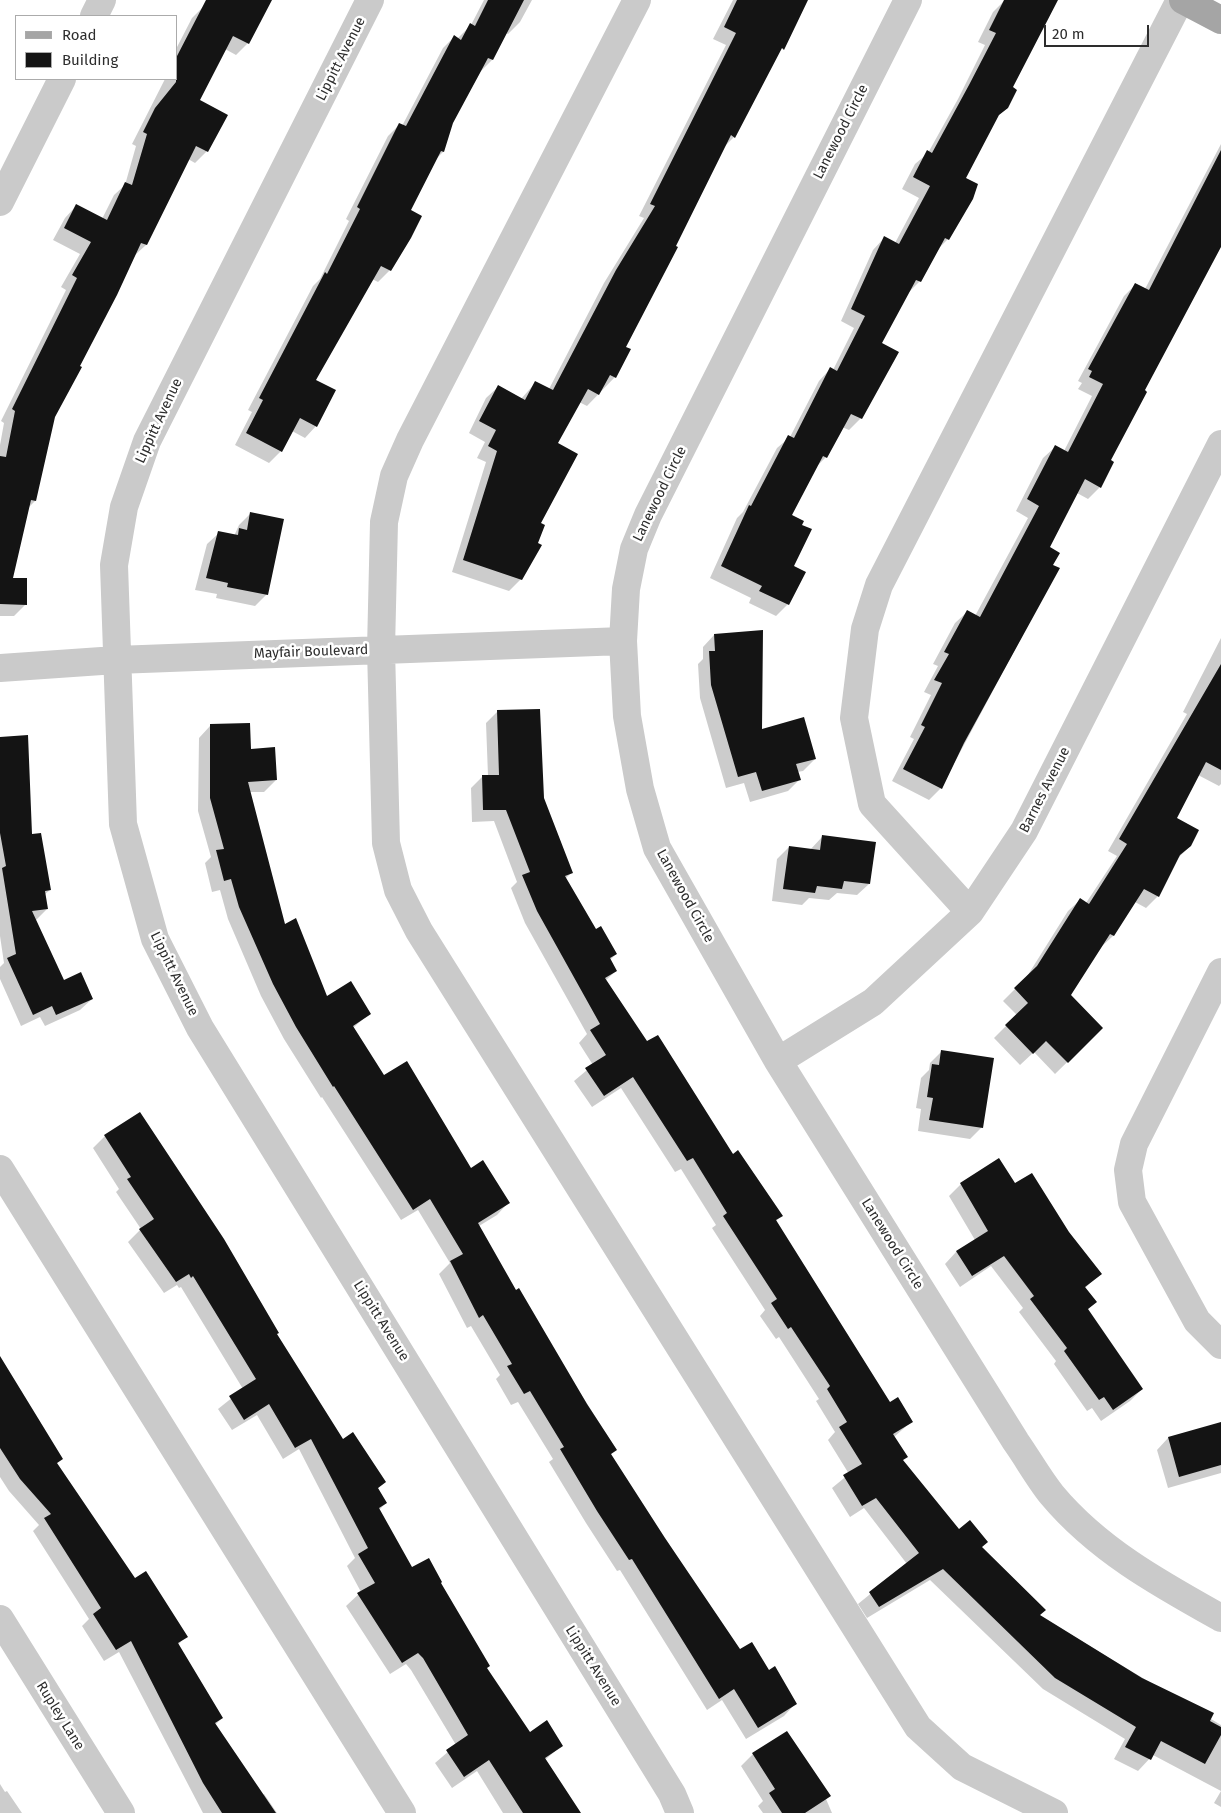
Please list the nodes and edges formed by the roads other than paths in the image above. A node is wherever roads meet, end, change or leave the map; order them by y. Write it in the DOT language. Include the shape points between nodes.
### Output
graph roads {
  1 [pos="102,0"];
  2 [pos="370,0"];
  3 [pos="637,0"];
  4 [pos="908,0"];
  5 [pos="1181,0"];
  6 [pos="94,15"];
  7 [pos="1221,20"];
  8 [pos="61,80"];
  9 [pos="0,202"];
  10 [pos="1221,444"];
  11 [pos="623,641"];
  12 [pos="381,649"];
  13 [pos="116,660"];
  14 [pos="0,668"];
  15 [pos="970,912"];
  16 [pos="1221,972"];
  17 [pos="778,1061"];
  18 [pos="0,1169"];
  19 [pos="1221,1345"];
  20 [pos="1221,1618"];
  21 [pos="0,1619"];
  22 [pos="121,1813"];
  23 [pos="402,1813"];
  24 [pos="680,1813"];
  25 [pos="1054,1813"];
  1 -- 6 [label="street"];
  2 -- 13 [label="street, Lippitt Avenue" via="147,441 124,507 114,566"];
  3 -- 12 [label="street" via="394,476 384,522"];
  4 -- 11 [label="street, Lanewood Circle" via="648,515 632,557 626,589"];
  5 -- 7 [label="main road"];
  5 -- 15 [label="street" via="879,585 865,629 854,718 872,804"];
  8 -- 9 [label="street"];
  10 -- 15 [label="street, Barnes Avenue" via="1024,831"];
  11 -- 12 [label="street, Mayfair Boulevard"];
  11 -- 17 [label="street, Lanewood Circle" via="627,716 640,789 657,848"];
  12 -- 13 [label="street, Mayfair Boulevard"];
  12 -- 25 [label="street" via="386,844 398,890 419,931 918,1727 962,1766"];
  13 -- 14 [label="street, Mayfair Boulevard"];
  13 -- 24 [label="street, Lippitt Avenue" via="123,824 155,939 200,1028 672,1794"];
  15 -- 17 [label="street, Barnes Avenue" via="873,1002"];
  16 -- 19 [label="street" via="1134,1144 1128,1170 1132,1202 1197,1321"];
  17 -- 20 [label="street, Lanewood Circle" via="1052,1495 1095,1538 1140,1572"];
  18 -- 23 [label="street"];
  21 -- 22 [label="street, Rupley Lane"];
}
